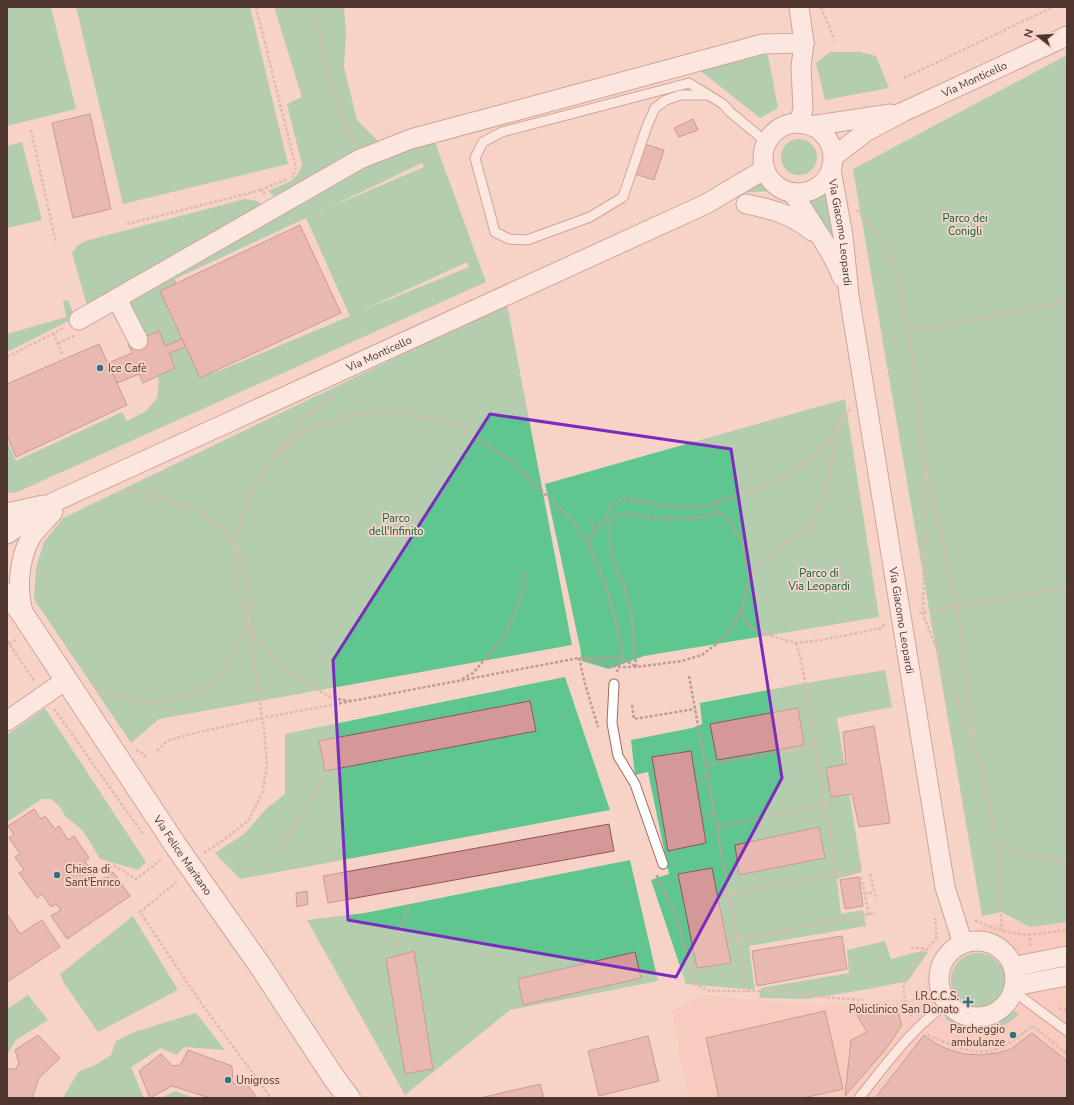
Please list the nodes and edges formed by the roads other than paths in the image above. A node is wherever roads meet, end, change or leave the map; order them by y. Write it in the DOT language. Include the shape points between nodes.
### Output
graph roads {
  1 [pos="799,7"];
  2 [pos="1067,36"];
  3 [pos="804,43"];
  4 [pos="708,95"];
  5 [pos="903,112"];
  6 [pos="807,125"];
  7 [pos="766,144"];
  8 [pos="832,164"];
  9 [pos="765,169"];
  10 [pos="790,192"];
  11 [pos="706,204"];
  12 [pos="746,204"];
  13 [pos="824,240"];
  14 [pos="849,295"];
  15 [pos="117,299"];
  16 [pos="79,320"];
  17 [pos="138,340"];
  18 [pos="102,481"];
  19 [pos="52,503"];
  20 [pos="7,513"];
  21 [pos="7,534"];
  22 [pos="7,578"];
  23 [pos="18,609"];
  24 [pos="66,680"];
  25 [pos="614,684"];
  26 [pos="7,721"];
  27 [pos="663,864"];
  28 [pos="964,944"];
  29 [pos="1067,956"];
  30 [pos="1067,976"];
  31 [pos="1014,982"];
  32 [pos="948,1003"];
  33 [pos="1067,1031"];
  34 [pos="349,1098"];
  35 [pos="858,1098"];
  1 -- 3 [label="street"];
  2 -- 5 [label="street, Via Monticello"];
  3 -- 6 [label="street" via="801,67 801,116"];
  3 -- 15 [label="street" via="763,44 410,139 360,159"];
  4 -- 4 [label="lane" via="689,83 502,132 483,142 475,158 495,232 509,239 527,240 590,217 623,198 655,108 666,100 680,95"];
  4 -- 7 [label="lane" via="723,104"];
  5 -- 6 [label="street, Via Monticello"];
  5 -- 8 [label="street, Via Monticello" via="867,131"];
  6 -- 7 [label="street" via="789,124 777,131"];
  6 -- 8 [label="street" via="820,131 827,138 831,147"];
  7 -- 9 [label="street" via="763,156"];
  8 -- 10 [label="street" via="827,179 820,186 802,193"];
  8 -- 14 [label="street, Via Giacomo Leopardi"];
  9 -- 10 [label="street" via="777,186"];
  9 -- 11 [label="street, Via Monticello"];
  10 -- 12 [label="street, Via Monticello"];
  10 -- 13 [label="street, Via Giacomo Leopardi"];
  11 -- 12 [label="street, Via Monticello"];
  11 -- 18 [label="street, Via Monticello"];
  12 -- 13 [label="street, Via Giacomo Leopardi" via="791,216"];
  13 -- 14 [label="street, Via Giacomo Leopardi"];
  14 -- 28 [label="street, Via Giacomo Leopardi" via="945,887"];
  15 -- 16 [label="street"];
  15 -- 17 [label="street"];
  18 -- 19 [label="street, Via Monticello"];
  18 -- 23 [label="street" via="55,510 31,538 22,568 22,610"];
  19 -- 20 [label="street, Via Monticello"];
  19 -- 21 [label="street, Via Monticello"];
  22 -- 23 [label="street, Via Felice Maritano"];
  23 -- 24 [label="street, Via Felice Maritano"];
  24 -- 26 [label="street"];
  24 -- 34 [label="street, Via Felice Maritano"];
  25 -- 27 [label="lane" via="612,723 618,756 635,784"];
  28 -- 31 [label="street" via="982,941 1000,949 1009,958"];
  28 -- 32 [label="street" via="949,954 940,969 941,992"];
  29 -- 31 [label="street" via="1017,966"];
  30 -- 31 [label="street"];
  31 -- 32 [label="street" via="1008,1001 1000,1010 984,1017 966,1016"];
  31 -- 33 [label="lane"];
  32 -- 35 [label="lane" via="917,1028"];
}
